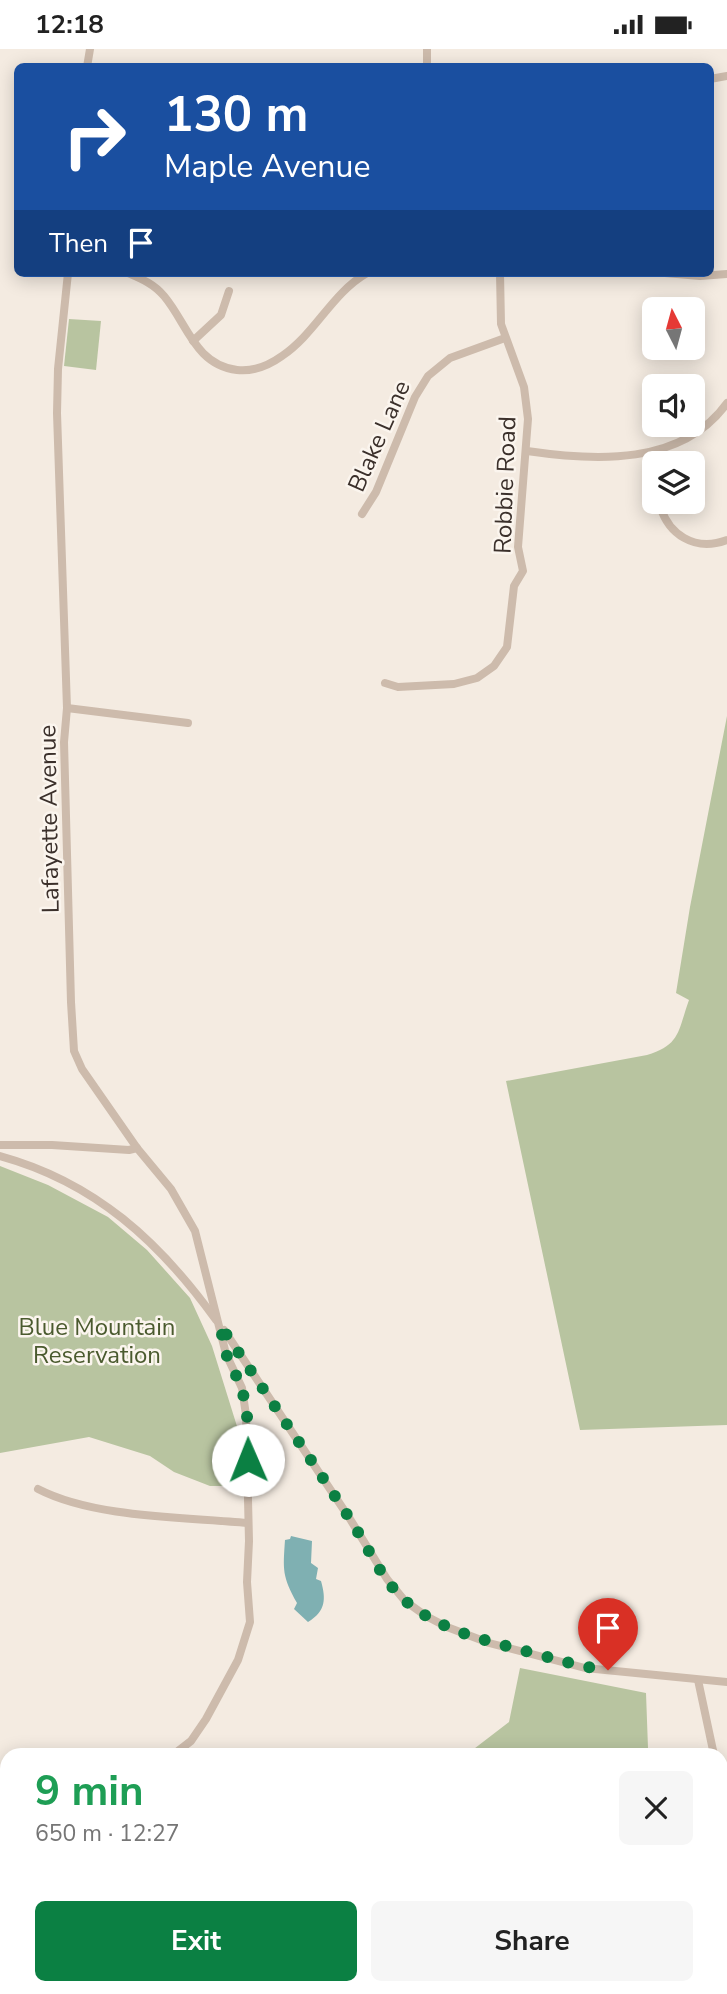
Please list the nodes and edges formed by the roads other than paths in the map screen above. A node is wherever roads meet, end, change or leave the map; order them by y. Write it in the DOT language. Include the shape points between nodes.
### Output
graph roads {
  1 [pos="68,277"];
  2 [pos="138,277"];
  3 [pos="361,277"];
  4 [pos="500,277"];
  5 [pos="229,291"];
  6 [pos="505,338"];
  7 [pos="193,341"];
  8 [pos="727,403"];
  9 [pos="527,451"];
  10 [pos="654,451"];
  11 [pos="642,453"];
  12 [pos="362,514"];
  13 [pos="663,514"];
  14 [pos="727,540"];
  15 [pos="385,683"];
  16 [pos="67,708"];
  17 [pos="188,723"];
  18 [pos="0,1145"];
  19 [pos="137,1148"];
  20 [pos="0,1156"];
  21 [pos="220,1325"];
  22 [pos="38,1489"];
  23 [pos="247,1523"];
  24 [pos="698,1680"];
  25 [pos="727,1682"];
  26 [pos="181,1748"];
  27 [pos="713,1748"];
  1 -- 16 [label="street, Lafayette Avenue" via="57,413"];
  2 -- 7 [label="street" via="164,295"];
  3 -- 7 [label="street" via="286,354 267,366 243,370 219,366"];
  4 -- 6 [label="street, Robbie Road"];
  5 -- 7 [label="street" via="221,314"];
  6 -- 9 [label="street, Robbie Road" via="524,387"];
  6 -- 12 [label="street, Blake Lane" via="450,358 428,376"];
  8 -- 10 [label="street" via="698,433"];
  9 -- 11 [label="street" via="562,456"];
  9 -- 15 [label="street, Robbie Road" via="518,547 523,571 514,586 507,647 494,666 477,678 454,684 398,687"];
  13 -- 14 [label="street" via="681,538 700,544"];
  16 -- 17 [label="street"];
  16 -- 19 [label="street, Lafayette Avenue" via="64,742 74,1051"];
  18 -- 19 [label="street"];
  19 -- 21 [label="street, Lafayette Avenue" via="171,1189 195,1231"];
  20 -- 21 [label="street" via="68,1183 127,1221 167,1257"];
  21 -- 23 [label="street, Lafayette Avenue" via="247,1415"];
  21 -- 24 [label="street" via="387,1579 415,1609 463,1633 561,1662"];
  22 -- 23 [label="street" via="58,1500 96,1508"];
  23 -- 26 [label="street, Lafayette Avenue" via="250,1622 244,1645 197,1734"];
  24 -- 25 [label="street"];
  24 -- 27 [label="street"];
}
